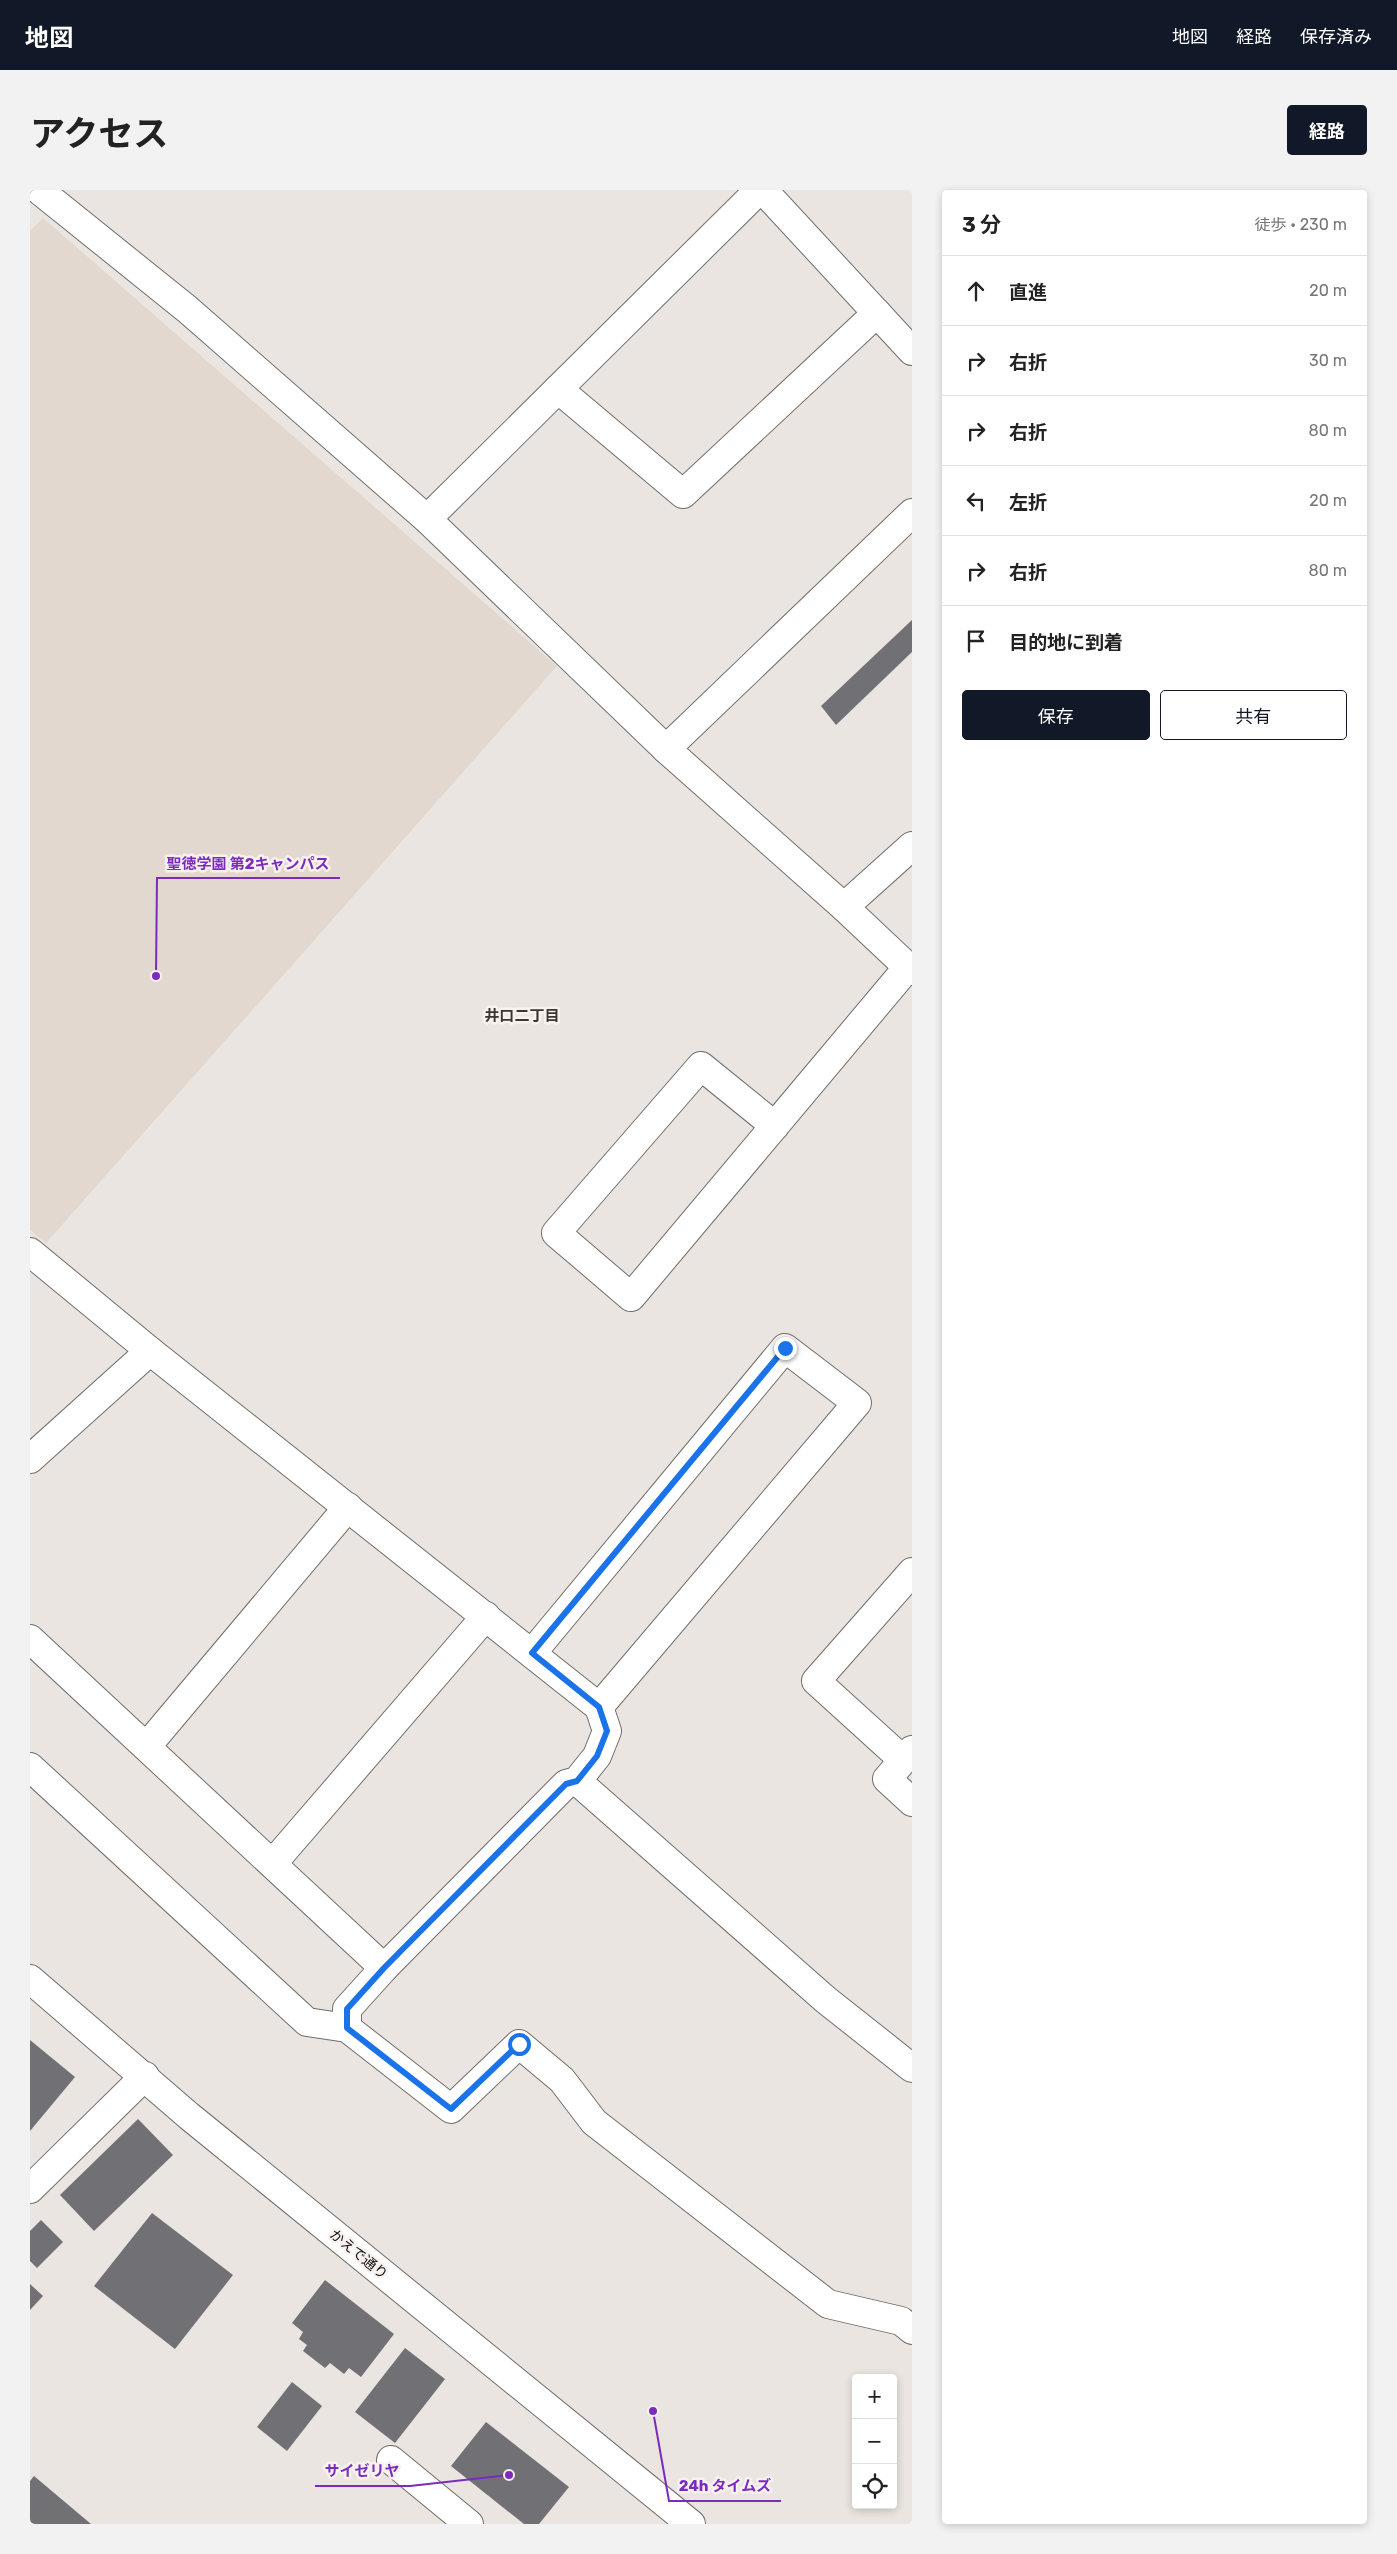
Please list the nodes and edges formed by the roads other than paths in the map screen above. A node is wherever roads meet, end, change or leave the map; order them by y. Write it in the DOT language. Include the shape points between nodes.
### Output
graph roads {
  1 [pos="38,190"];
  2 [pos="761,190"];
  3 [pos="30,196"];
  4 [pos="878,313"];
  5 [pos="912,351"];
  6 [pos="558,389"];
  7 [pos="912,513"];
  8 [pos="427,519"];
  9 [pos="666,749"];
  10 [pos="912,846"];
  11 [pos="844,907"];
  12 [pos="910,969"];
  13 [pos="775,1126"];
  14 [pos="35,1264"];
  15 [pos="150,1351"];
  16 [pos="30,1458"];
  17 [pos="348,1507"];
  18 [pos="912,1572"];
  19 [pos="486,1616"];
  20 [pos="30,1640"];
  21 [pos="532,1653"];
  22 [pos="599,1707"];
  23 [pos="147,1746"];
  24 [pos="908,1755"];
  25 [pos="30,1767"];
  26 [pos="577,1781"];
  27 [pos="912,1802"];
  28 [pos="273,1863"];
  29 [pos="384,1968"];
  30 [pos="30,1979"];
  31 [pos="347,2028"];
  32 [pos="912,2068"];
  33 [pos="145,2076"];
  34 [pos="30,2189"];
  35 [pos="912,2330"];
  36 [pos="391,2460"];
  37 [pos="469,2524"];
  38 [pos="691,2524"];
  1 -- 3 [label="street"];
  1 -- 8 [label="street" via="187,309"];
  2 -- 4 [label="street"];
  2 -- 6 [label="street"];
  4 -- 5 [label="street"];
  4 -- 6 [label="street" via="683,494"];
  6 -- 8 [label="street"];
  7 -- 9 [label="street"];
  8 -- 9 [label="street"];
  9 -- 11 [label="street"];
  10 -- 11 [label="street"];
  11 -- 12 [label="street"];
  12 -- 13 [label="street"];
  13 -- 13 [label="street" via="631,1297 556,1233 702,1066"];
  14 -- 15 [label="street"];
  15 -- 16 [label="street"];
  15 -- 17 [label="street"];
  17 -- 19 [label="street"];
  17 -- 23 [label="street"];
  18 -- 24 [label="street" via="816,1681"];
  19 -- 21 [label="street"];
  19 -- 28 [label="street"];
  20 -- 23 [label="street"];
  21 -- 22 [label="street"];
  21 -- 22 [label="street" via="785,1348 857,1403"];
  22 -- 26 [label="street" via="607,1731 597,1756"];
  23 -- 28 [label="street"];
  24 -- 27 [label="street" via="887,1779"];
  25 -- 31 [label="street" via="307,2022"];
  26 -- 29 [label="street" via="566,1784"];
  26 -- 32 [label="street" via="826,2000"];
  28 -- 29 [label="street"];
  29 -- 31 [label="street" via="347,2009"];
  30 -- 33 [label="street, かえで通り"];
  31 -- 35 [label="street" via="451,2109 519,2044 562,2080 594,2122 828,2304 901,2321"];
  33 -- 34 [label="street"];
  33 -- 38 [label="street, かえで通り" via="216,2138"];
  36 -- 37 [label="street"];
}
